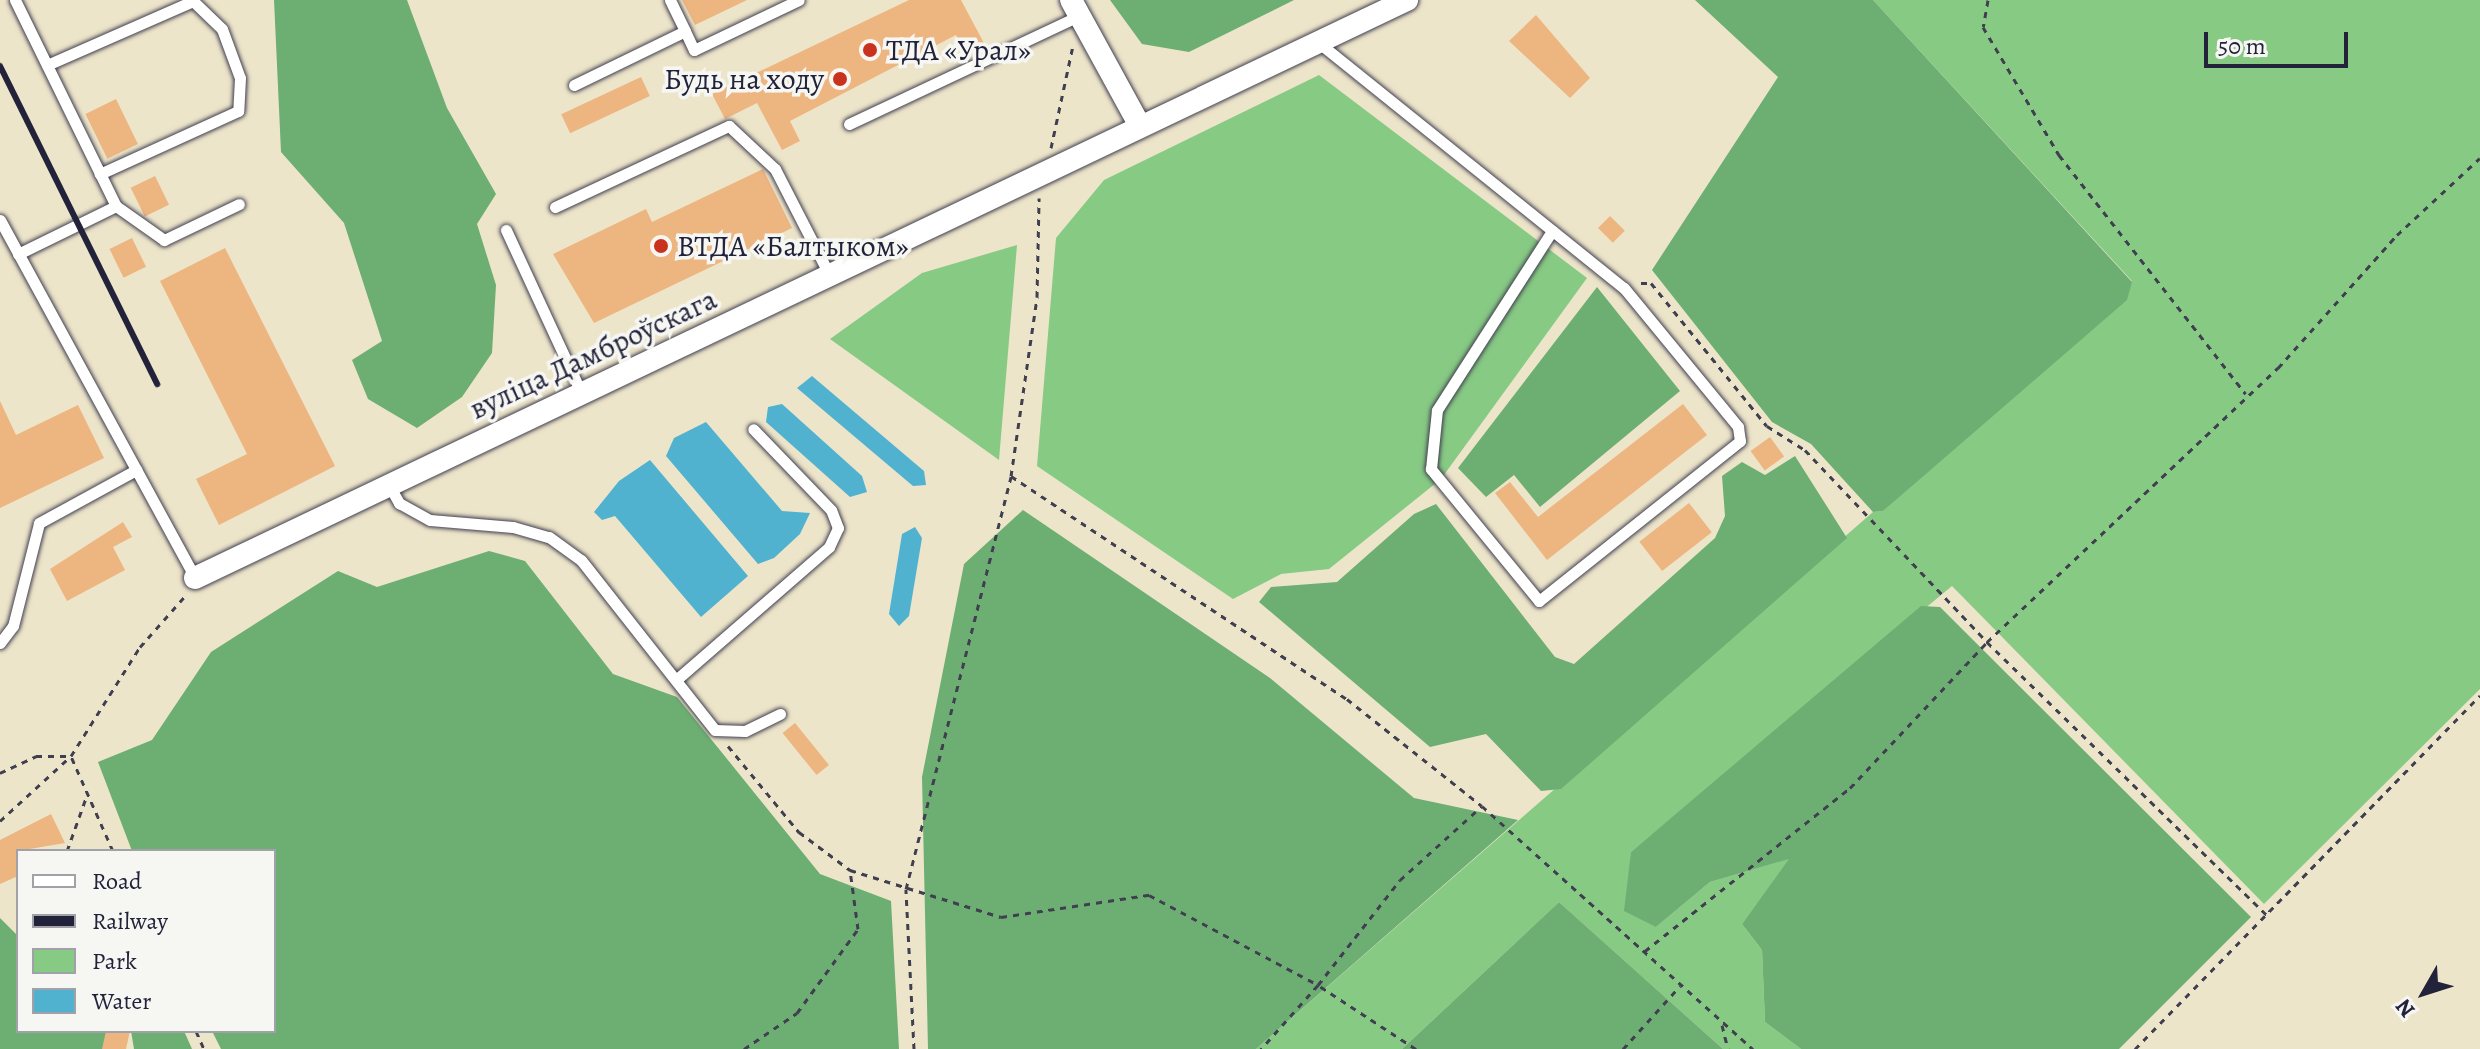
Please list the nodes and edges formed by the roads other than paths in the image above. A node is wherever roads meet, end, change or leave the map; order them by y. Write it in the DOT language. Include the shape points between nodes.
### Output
graph roads {
  1 [pos="15,0"];
  2 [pos="670,0"];
  3 [pos="799,0"];
  4 [pos="1407,0"];
  5 [pos="1075,8"];
  6 [pos="685,31"];
  7 [pos="1319,43"];
  8 [pos="47,65"];
  9 [pos="574,85"];
  10 [pos="849,124"];
  11 [pos="1140,126"];
  12 [pos="100,174"];
  13 [pos="239,204"];
  14 [pos="116,206"];
  15 [pos="555,207"];
  16 [pos="0,220"];
  17 [pos="506,230"];
  18 [pos="1552,231"];
  19 [pos="18,254"];
  20 [pos="830,276"];
  21 [pos="581,392"];
  22 [pos="753,429"];
  23 [pos="136,470"];
  24 [pos="389,485"];
  25 [pos="195,578"];
  26 [pos="0,643"];
  27 [pos="676,680"];
  28 [pos="780,714"];
  1 -- 8 [label="lane"];
  2 -- 6 [label="lane"];
  3 -- 6 [label="lane" via="694,50"];
  4 -- 7 [label="street, вуліца Дамброўскага"];
  5 -- 10 [label="lane"];
  5 -- 11 [label="street"];
  6 -- 9 [label="lane"];
  7 -- 11 [label="street, вуліца Дамброўскага"];
  7 -- 18 [label="lane"];
  8 -- 12 [label="lane"];
  8 -- 12 [label="lane" via="193,1 222,29 240,78 238,111"];
  11 -- 20 [label="street, вуліца Дамброўскага"];
  12 -- 14 [label="lane"];
  13 -- 14 [label="lane" via="164,240"];
  14 -- 19 [label="lane"];
  15 -- 20 [label="lane" via="729,126 775,169"];
  16 -- 19 [label="lane"];
  17 -- 21 [label="lane"];
  18 -- 18 [label="lane" via="1624,288 1738,427 1740,441 1539,601 1431,469 1437,410"];
  19 -- 23 [label="lane"];
  20 -- 21 [label="street, вуліца Дамброўскага"];
  21 -- 24 [label="street, вуліца Дамброўскага"];
  22 -- 27 [label="lane" via="831,510 838,528 829,547"];
  23 -- 25 [label="lane"];
  23 -- 26 [label="lane" via="39,523 13,626"];
  24 -- 25 [label="street, вуліца Дамброўскага"];
  24 -- 27 [label="lane" via="399,503 430,520 549,537 581,560"];
  27 -- 28 [label="lane" via="715,730 745,731"];
}
